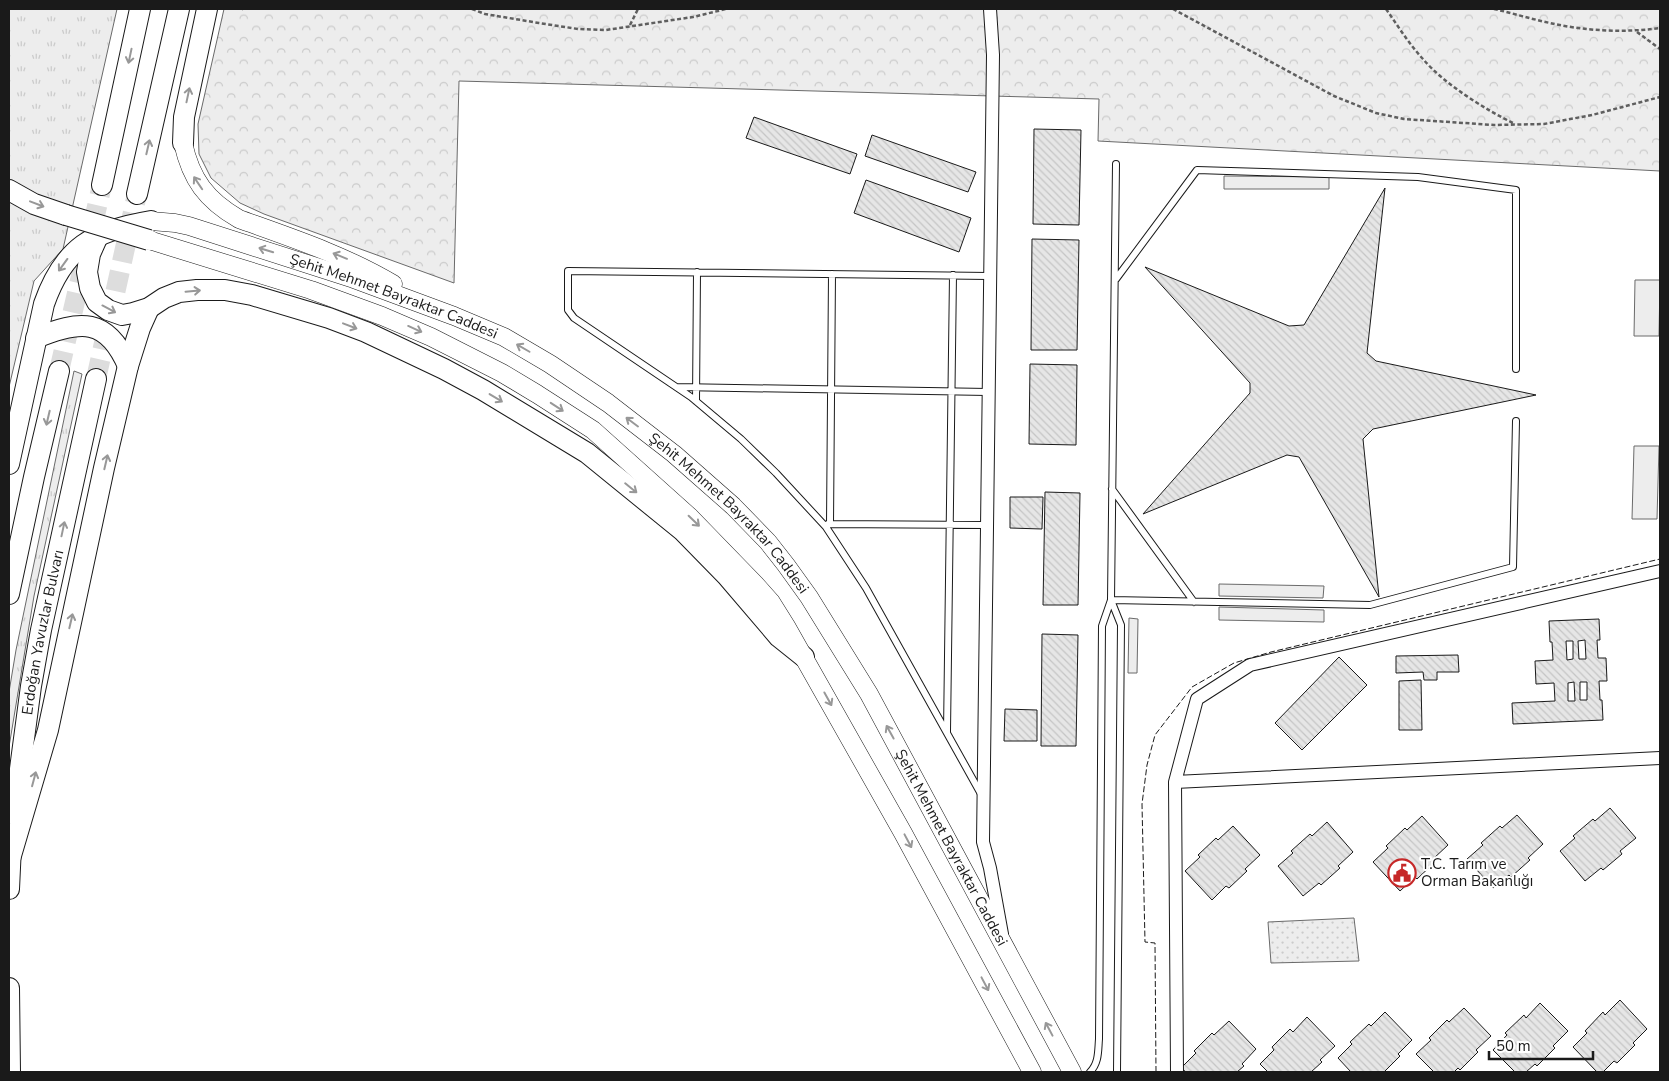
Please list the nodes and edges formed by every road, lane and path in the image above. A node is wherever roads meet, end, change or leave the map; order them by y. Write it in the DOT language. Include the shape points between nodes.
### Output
graph roads {
  1 [pos="140,9"];
  2 [pos="179,9"];
  3 [pos="207,9"];
  4 [pos="472,9"];
  5 [pos="638,9"];
  6 [pos="726,9"];
  7 [pos="990,9"];
  8 [pos="1172,9"];
  9 [pos="1386,9"];
  10 [pos="1494,9"];
  11 [pos="630,26"];
  12 [pos="1660,28"];
  13 [pos="1636,31"];
  14 [pos="1660,49"];
  15 [pos="1660,97"];
  16 [pos="1516,124"];
  17 [pos="183,143"];
  18 [pos="1116,164"];
  19 [pos="102,185"];
  20 [pos="9,190"];
  21 [pos="137,194"];
  22 [pos="150,231"];
  23 [pos="98,236"];
  24 [pos="697,272"];
  25 [pos="832,274"];
  26 [pos="953,275"];
  27 [pos="989,276"];
  28 [pos="1116,279"];
  29 [pos="428,305"];
  30 [pos="149,308"];
  31 [pos="36,338"];
  32 [pos="128,366"];
  33 [pos="1516,368"];
  34 [pos="59,371"];
  35 [pos="96,379"];
  36 [pos="677,386"];
  37 [pos="697,386"];
  38 [pos="831,389"];
  39 [pos="952,392"];
  40 [pos="988,392"];
  41 [pos="696,401"];
  42 [pos="1516,421"];
  43 [pos="9,464"];
  44 [pos="1112,489"];
  45 [pos="826,524"];
  46 [pos="951,525"];
  47 [pos="986,525"];
  48 [pos="1660,571"];
  49 [pos="9,594"];
  50 [pos="1111,600"];
  51 [pos="1194,602"];
  52 [pos="804,657"];
  53 [pos="947,734"];
  54 [pos="1660,758"];
  55 [pos="1175,782"];
  56 [pos="983,798"];
  57 [pos="10,859"];
  58 [pos="9,889"];
  59 [pos="1004,945"];
  60 [pos="9,988"];
  61 [pos="10,1036"];
  62 [pos="10,1072"];
  63 [pos="20,1072"];
  64 [pos="1032,1072"];
  65 [pos="1072,1072"];
  66 [pos="1090,1072"];
  67 [pos="1117,1072"];
  68 [pos="1177,1072"];
  1 -- 19 [label="main road, one-way"];
  21 -- 2 [label="main road, one-way"];
  17 -- 3 [label="main road, one-way" via="184,117"];
  4 -- 11 [label="path" via="485,14 578,29 606,30"];
  5 -- 11 [label="path"];
  6 -- 11 [label="path"];
  7 -- 27 [label="street" via="993,54"];
  8 -- 16 [label="path" via="1334,96 1376,113 1404,119"];
  9 -- 16 [label="path" via="1424,61 1478,103"];
  10 -- 13 [label="path" via="1580,28"];
  12 -- 13 [label="path"];
  13 -- 14 [label="path"];
  15 -- 16 [label="path" via="1554,122"];
  29 -- 17 [label="main road, one-way" via="341,256 226,212 194,176"];
  18 -- 28 [label="lane"];
  20 -- 22 [label="main road, one-way, bridge" via="34,204 66,215"];
  22 -- 23 [label="main road" via="122,227"];
  29 -- 22 [label="main road, Şehit Mehmet Bayraktar Caddesi, one-way" via="354,278 175,223"];
  22 -- 52 [label="main road, Şehit Mehmet Bayraktar Caddesi, one-way" via="390,319 439,341 502,373 593,430 723,549 771,602"];
  23 -- 30 [label="main road, one-way" via="87,272 97,302 122,315"];
  23 -- 31 [label="main road, one-way" via="79,248 59,269 44,304"];
  24 -- 25 [label="lane"];
  24 -- 36 [label="lane" via="568,271 568,310 574,318"];
  24 -- 37 [label="lane"];
  25 -- 26 [label="lane"];
  25 -- 38 [label="lane"];
  26 -- 27 [label="lane"];
  26 -- 39 [label="lane"];
  27 -- 40 [label="street"];
  28 -- 33 [label="lane" via="1197,170 1418,177 1516,190"];
  28 -- 44 [label="lane"];
  59 -- 29 [label="main road, Şehit Mehmet Bayraktar Caddesi, one-way" via="869,694 809,596 768,542 695,471 600,398 517,344"];
  30 -- 32 [label="main road"];
  30 -- 52 [label="main road, one-way" via="179,292 225,290 252,295 366,332 444,369 587,453 683,531 728,576 779,637"];
  31 -- 32 [label="main road" via="78,326 100,330 118,344"];
  31 -- 43 [label="main road"];
  57 -- 32 [label="main road, one-way" via="48,730"];
  34 -- 49 [label="main road, one-way"];
  57 -- 35 [label="main road, Erdoğan Yavuzlar Bulvarı, one-way" via="31,686"];
  36 -- 37 [label="lane"];
  36 -- 41 [label="lane"];
  37 -- 38 [label="lane"];
  37 -- 41 [label="lane"];
  38 -- 39 [label="lane"];
  38 -- 45 [label="lane"];
  39 -- 40 [label="lane"];
  39 -- 46 [label="lane"];
  40 -- 47 [label="street"];
  41 -- 45 [label="lane" via="742,439"];
  42 -- 51 [label="lane" via="1513,566 1370,605"];
  44 -- 50 [label="lane"];
  44 -- 51 [label="lane"];
  45 -- 46 [label="lane"];
  45 -- 53 [label="lane" via="866,588"];
  46 -- 47 [label="lane"];
  46 -- 53 [label="lane"];
  47 -- 56 [label="street"];
  48 -- 55 [label="street" via="1250,665 1197,699"];
  50 -- 51 [label="lane"];
  50 -- 66 [label="lane" via="1102,626 1099,1039 1095,1067"];
  50 -- 67 [label="lane" via="1121,625"];
  52 -- 64 [label="main road, Şehit Mehmet Bayraktar Caddesi, one-way"];
  53 -- 56 [label="lane"];
  54 -- 55 [label="street"];
  55 -- 68 [label="street"];
  56 -- 59 [label="street" via="983,842"];
  57 -- 58 [label="main road, Erdoğan Yavuzlar Bulvarı"];
  65 -- 59 [label="main road, Şehit Mehmet Bayraktar Caddesi, one-way"];
  60 -- 61 [label="main road"];
  61 -- 62 [label="main road"];
  61 -- 63 [label="main road"];
}
